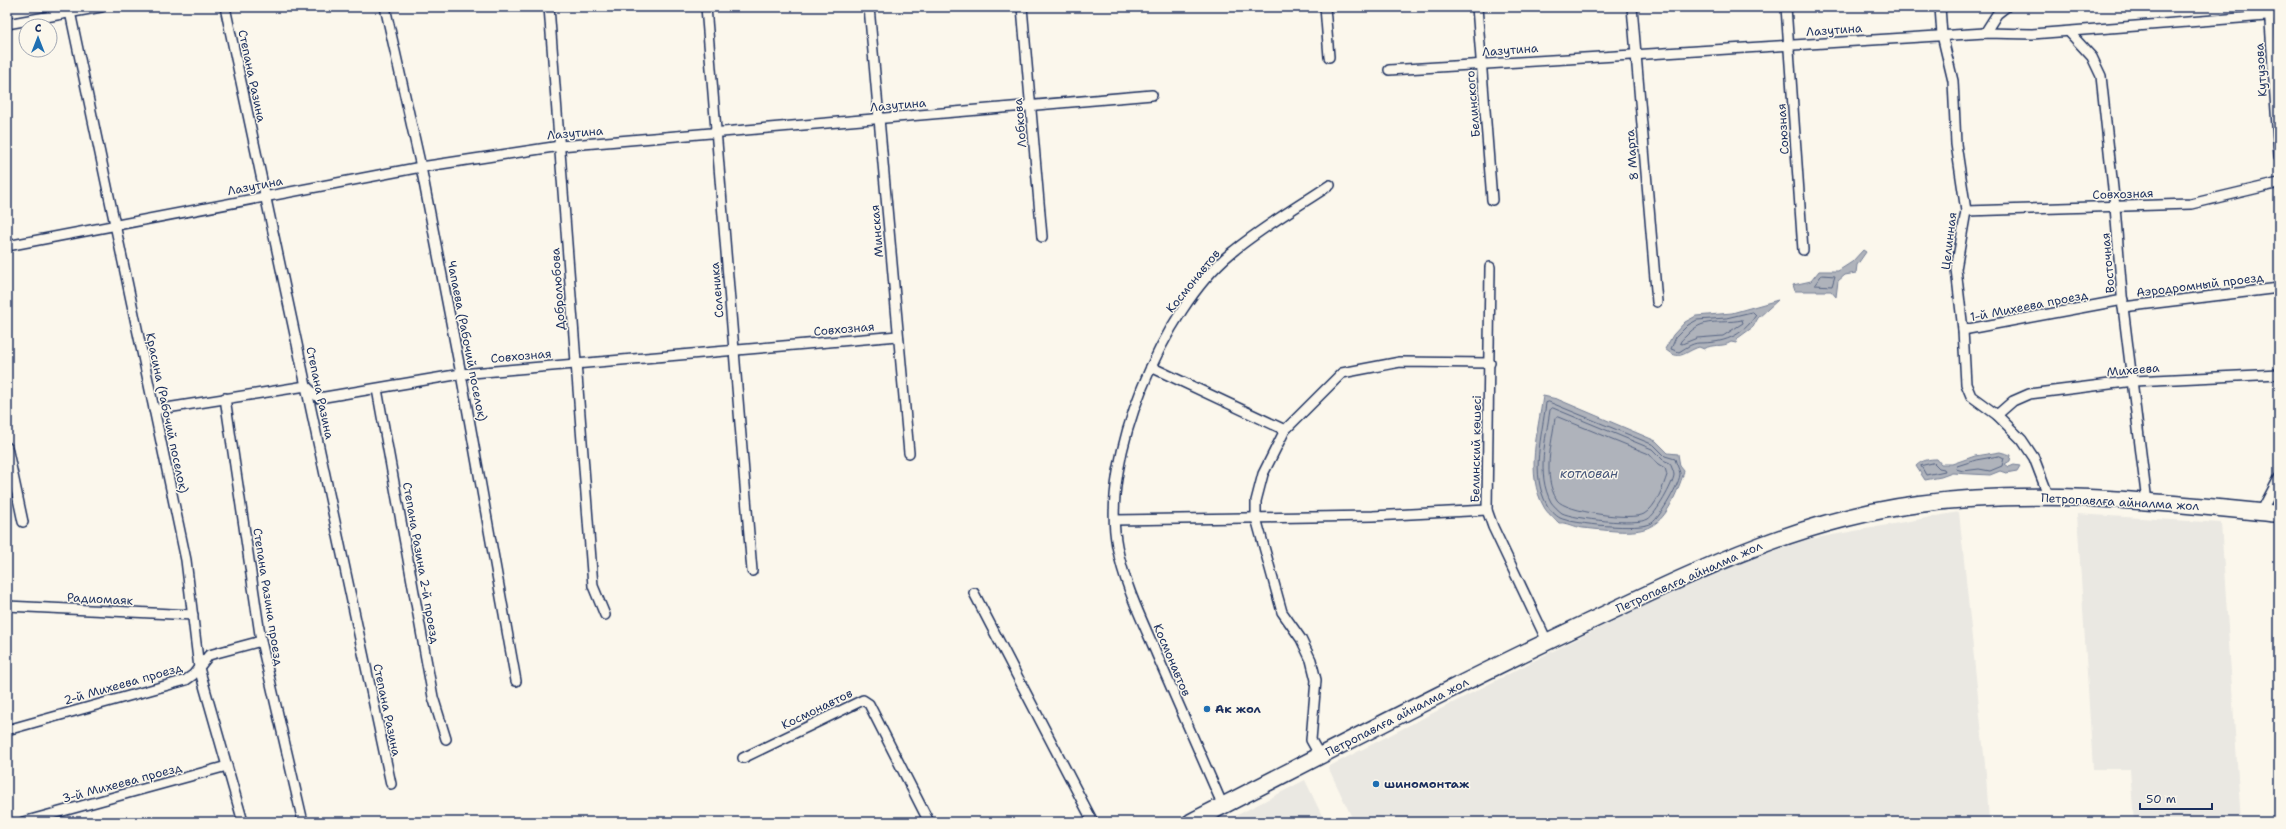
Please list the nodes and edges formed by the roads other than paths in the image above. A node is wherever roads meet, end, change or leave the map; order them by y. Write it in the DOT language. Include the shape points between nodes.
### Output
graph roads {
  1 [pos="101,7"];
  2 [pos="225,7"];
  3 [pos="385,7"];
  4 [pos="549,7"];
  5 [pos="706,7"];
  6 [pos="869,7"];
  7 [pos="1022,7"];
  8 [pos="1325,7"];
  9 [pos="1477,7"];
  10 [pos="1632,7"];
  11 [pos="1786,7"];
  12 [pos="1940,7"];
  13 [pos="2006,7"];
  14 [pos="69,10"];
  15 [pos="2273,12"];
  16 [pos="7,24"];
  17 [pos="1986,32"];
  18 [pos="2069,32"];
  19 [pos="1942,35"];
  20 [pos="1789,45"];
  21 [pos="1636,54"];
  22 [pos="1329,57"];
  23 [pos="1481,64"];
  24 [pos="1389,70"];
  25 [pos="1152,95"];
  26 [pos="1030,105"];
  27 [pos="879,118"];
  28 [pos="717,132"];
  29 [pos="560,146"];
  30 [pos="2279,156"];
  31 [pos="421,167"];
  32 [pos="2279,183"];
  33 [pos="1330,185"];
  34 [pos="265,196"];
  35 [pos="1492,200"];
  36 [pos="2115,207"];
  37 [pos="1966,211"];
  38 [pos="115,225"];
  39 [pos="1042,237"];
  40 [pos="7,246"];
  41 [pos="1803,250"];
  42 [pos="1490,267"];
  43 [pos="2279,288"];
  44 [pos="1657,302"];
  45 [pos="2123,303"];
  46 [pos="1964,330"];
  47 [pos="898,336"];
  48 [pos="734,350"];
  49 [pos="1490,363"];
  50 [pos="576,364"];
  51 [pos="1151,367"];
  52 [pos="461,374"];
  53 [pos="2279,374"];
  54 [pos="2134,381"];
  55 [pos="306,386"];
  56 [pos="377,389"];
  57 [pos="225,398"];
  58 [pos="154,410"];
  59 [pos="1998,415"];
  60 [pos="1284,430"];
  61 [pos="7,447"];
  62 [pos="909,453"];
  63 [pos="2279,478"];
  64 [pos="2049,497"];
  65 [pos="2147,502"];
  66 [pos="1488,510"];
  67 [pos="2261,512"];
  68 [pos="2279,514"];
  69 [pos="1256,518"];
  70 [pos="1115,520"];
  71 [pos="23,522"];
  72 [pos="752,571"];
  73 [pos="974,593"];
  74 [pos="7,606"];
  75 [pos="193,615"];
  76 [pos="606,615"];
  77 [pos="261,641"];
  78 [pos="1548,641"];
  79 [pos="199,668"];
  80 [pos="516,681"];
  81 [pos="7,730"];
  82 [pos="446,739"];
  83 [pos="1320,756"];
  84 [pos="743,758"];
  85 [pos="227,766"];
  86 [pos="391,784"];
  87 [pos="1223,806"];
  88 [pos="23,822"];
  89 [pos="243,822"];
  90 [pos="303,822"];
  91 [pos="929,822"];
  92 [pos="1093,822"];
  93 [pos="1191,822"];
  1 -- 14 [label="street"];
  2 -- 34 [label="street, Степана Разина"];
  3 -- 31 [label="street, Чапаева (Рабочий поселок)"];
  4 -- 29 [label="street, Добролюбова"];
  5 -- 28 [label="street, Соленика"];
  6 -- 27 [label="street, Минская"];
  7 -- 26 [label="street, Лобкова"];
  8 -- 22 [label="street"];
  9 -- 23 [label="street, Белинского"];
  10 -- 21 [label="street, 8 Марта"];
  11 -- 20 [label="street, Союзная"];
  12 -- 19 [label="street, Целинная"];
  13 -- 17 [label="street" via="1997,14"];
  14 -- 16 [label="street"];
  14 -- 38 [label="street, Красина (Рабочий поселок)"];
  15 -- 18 [label="street, Лазутина"];
  15 -- 30 [label="street, Кутузова"];
  17 -- 18 [label="street, Лазутина"];
  17 -- 19 [label="street, Лазутина"];
  18 -- 36 [label="street, Восточная" via="2092,58 2101,76"];
  19 -- 20 [label="street, Лазутина"];
  19 -- 37 [label="street, Целинная" via="1953,81 1956,144"];
  20 -- 21 [label="street, Лазутина"];
  20 -- 41 [label="street, Союзная"];
  21 -- 23 [label="street, Лазутина"];
  21 -- 44 [label="street, 8 Марта"];
  23 -- 24 [label="street, Лазутина"];
  23 -- 35 [label="street, Белинского"];
  25 -- 26 [label="street, Лазутина"];
  26 -- 27 [label="street, Лазутина"];
  26 -- 39 [label="street, Лобкова"];
  27 -- 28 [label="street, Лазутина"];
  27 -- 47 [label="street, Минская"];
  28 -- 29 [label="street, Лазутина"];
  28 -- 48 [label="street, Соленика"];
  29 -- 31 [label="street, Лазутина"];
  29 -- 50 [label="street, Добролюбова"];
  31 -- 34 [label="street, Лазутина"];
  31 -- 52 [label="street, Чапаева (Рабочий поселок)"];
  32 -- 36 [label="street, Совхозная" via="2191,204"];
  33 -- 51 [label="street, Космонавтов" via="1230,254 1204,282 1171,328"];
  34 -- 38 [label="street, Лазутина"];
  34 -- 55 [label="street, Степана Разина"];
  36 -- 37 [label="street, Совхозная"];
  36 -- 45 [label="street, Восточная"];
  37 -- 46 [label="street, Целинная" via="1956,269"];
  38 -- 40 [label="street, Лазутина"];
  38 -- 58 [label="street, Красина (Рабочий поселок)"];
  42 -- 49 [label="street, Белинский көшесі"];
  43 -- 45 [label="street, Аэродромный проезд"];
  45 -- 46 [label="street, 1-й Михеева проезд"];
  45 -- 54 [label="street, Восточная"];
  46 -- 59 [label="street, Целинная" via="1968,391 1976,400"];
  47 -- 48 [label="street, Совхозная"];
  47 -- 62 [label="street, Минская"];
  48 -- 50 [label="street, Совхозная"];
  48 -- 72 [label="street, Соленика"];
  49 -- 60 [label="street" via="1400,362 1342,373"];
  49 -- 66 [label="street, Белинский көшесі"];
  50 -- 52 [label="street, Совхозная"];
  50 -- 76 [label="street, Добролюбова" via="593,586"];
  51 -- 60 [label="street"];
  51 -- 70 [label="street, Космонавтов" via="1121,449 1115,485"];
  52 -- 56 [label="street, Совхозная"];
  52 -- 80 [label="street, Чапаева (Рабочий поселок)"];
  53 -- 54 [label="street, Михеева"];
  54 -- 59 [label="street, Михеева" via="2029,394 2013,401"];
  54 -- 65 [label="street, Восточная"];
  55 -- 56 [label="street, Совхозная" via="319,398"];
  55 -- 57 [label="street"];
  55 -- 86 [label="street, Степана Разина"];
  56 -- 82 [label="street, Степана Разина 2-й проезд" via="433,697"];
  57 -- 58 [label="street"];
  57 -- 77 [label="street, Степана Разина проезд"];
  58 -- 75 [label="street, Красина (Рабочий поселок)" via="186,560"];
  59 -- 64 [label="street, Целинная" via="2022,440 2034,458"];
  60 -- 69 [label="street" via="1259,487"];
  61 -- 71 [label="street"];
  63 -- 67 [label="street"];
  64 -- 65 [label="highway, Петропавлға айналма жол"];
  64 -- 78 [label="highway, Петропавлға айналма жол" via="1983,498 1919,504 1855,516 1795,532 1721,560"];
  65 -- 67 [label="highway, Петропавлға айналма жол"];
  66 -- 69 [label="street" via="1373,516"];
  66 -- 78 [label="street, Белинский көшесі" via="1492,527"];
  67 -- 68 [label="highway, Петропавлға айналма жол"];
  69 -- 70 [label="street"];
  69 -- 83 [label="street" via="1282,612 1301,639 1311,660 1316,680 1311,740"];
  70 -- 87 [label="street, Космонавтов" via="1116,544 1135,605"];
  73 -- 92 [label="street"];
  74 -- 75 [label="street, Радиомаяк"];
  75 -- 79 [label="street, Красина (Рабочий поселок)"];
  77 -- 79 [label="street, 2-й Михеева проезд" via="208,655"];
  77 -- 90 [label="street, Степана Разина проезд"];
  78 -- 83 [label="highway, Петропавлға айналма жол"];
  79 -- 81 [label="street, 2-й Михеева проезд" via="186,680"];
  79 -- 85 [label="street, Красина (Рабочий поселок)"];
  83 -- 87 [label="highway, Петропавлға айналма жол"];
  84 -- 91 [label="street, Космонавтов" via="863,700 869,704"];
  85 -- 88 [label="street, 3-й Михеева проезд"];
  85 -- 89 [label="street, Красина (Рабочий поселок)"];
  87 -- 93 [label="highway, Петропавлға айналма жол"];
}
